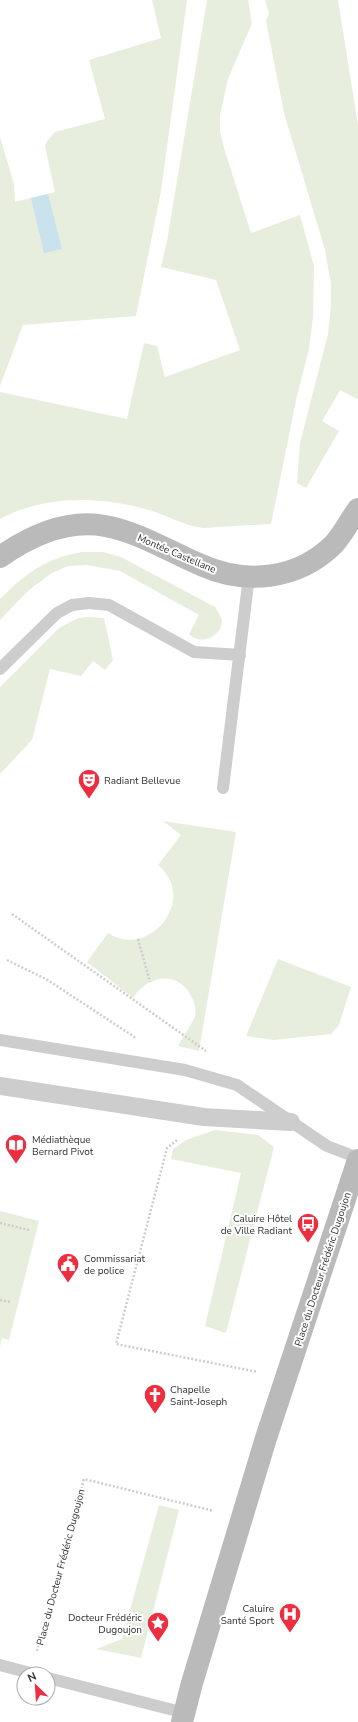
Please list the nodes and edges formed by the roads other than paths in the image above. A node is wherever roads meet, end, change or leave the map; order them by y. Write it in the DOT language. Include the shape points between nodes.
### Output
graph roads {
  1 [pos="358,509"];
  2 [pos="0,557"];
  3 [pos="250,576"];
  4 [pos="240,655"];
  5 [pos="0,669"];
  6 [pos="223,788"];
  7 [pos="0,1040"];
  8 [pos="0,1086"];
  9 [pos="291,1122"];
  10 [pos="358,1159"];
  11 [pos="0,1665"];
  12 [pos="16,1669"];
  13 [pos="56,1680"];
  14 [pos="183,1717"];
  1 -- 3 [label="main road, Montée Castellane" via="334,543 309,563 283,574"];
  2 -- 3 [label="main road, Montée Castellane" via="48,531 76,526 105,526 132,534 225,574"];
  3 -- 4 [label="lane"];
  4 -- 5 [label="lane" via="194,652 109,605 89,603 72,605 57,613"];
  4 -- 6 [label="lane"];
  7 -- 9 [label="lane" via="185,1070 237,1085"];
  8 -- 9 [label="street" via="204,1117"];
  9 -- 10 [label="lane" via="327,1146"];
  10 -- 14 [label="main road, Place du Docteur Frédéric Dugoujon" via="242,1518"];
  11 -- 12 [label="lane"];
  13 -- 14 [label="lane"];
}
